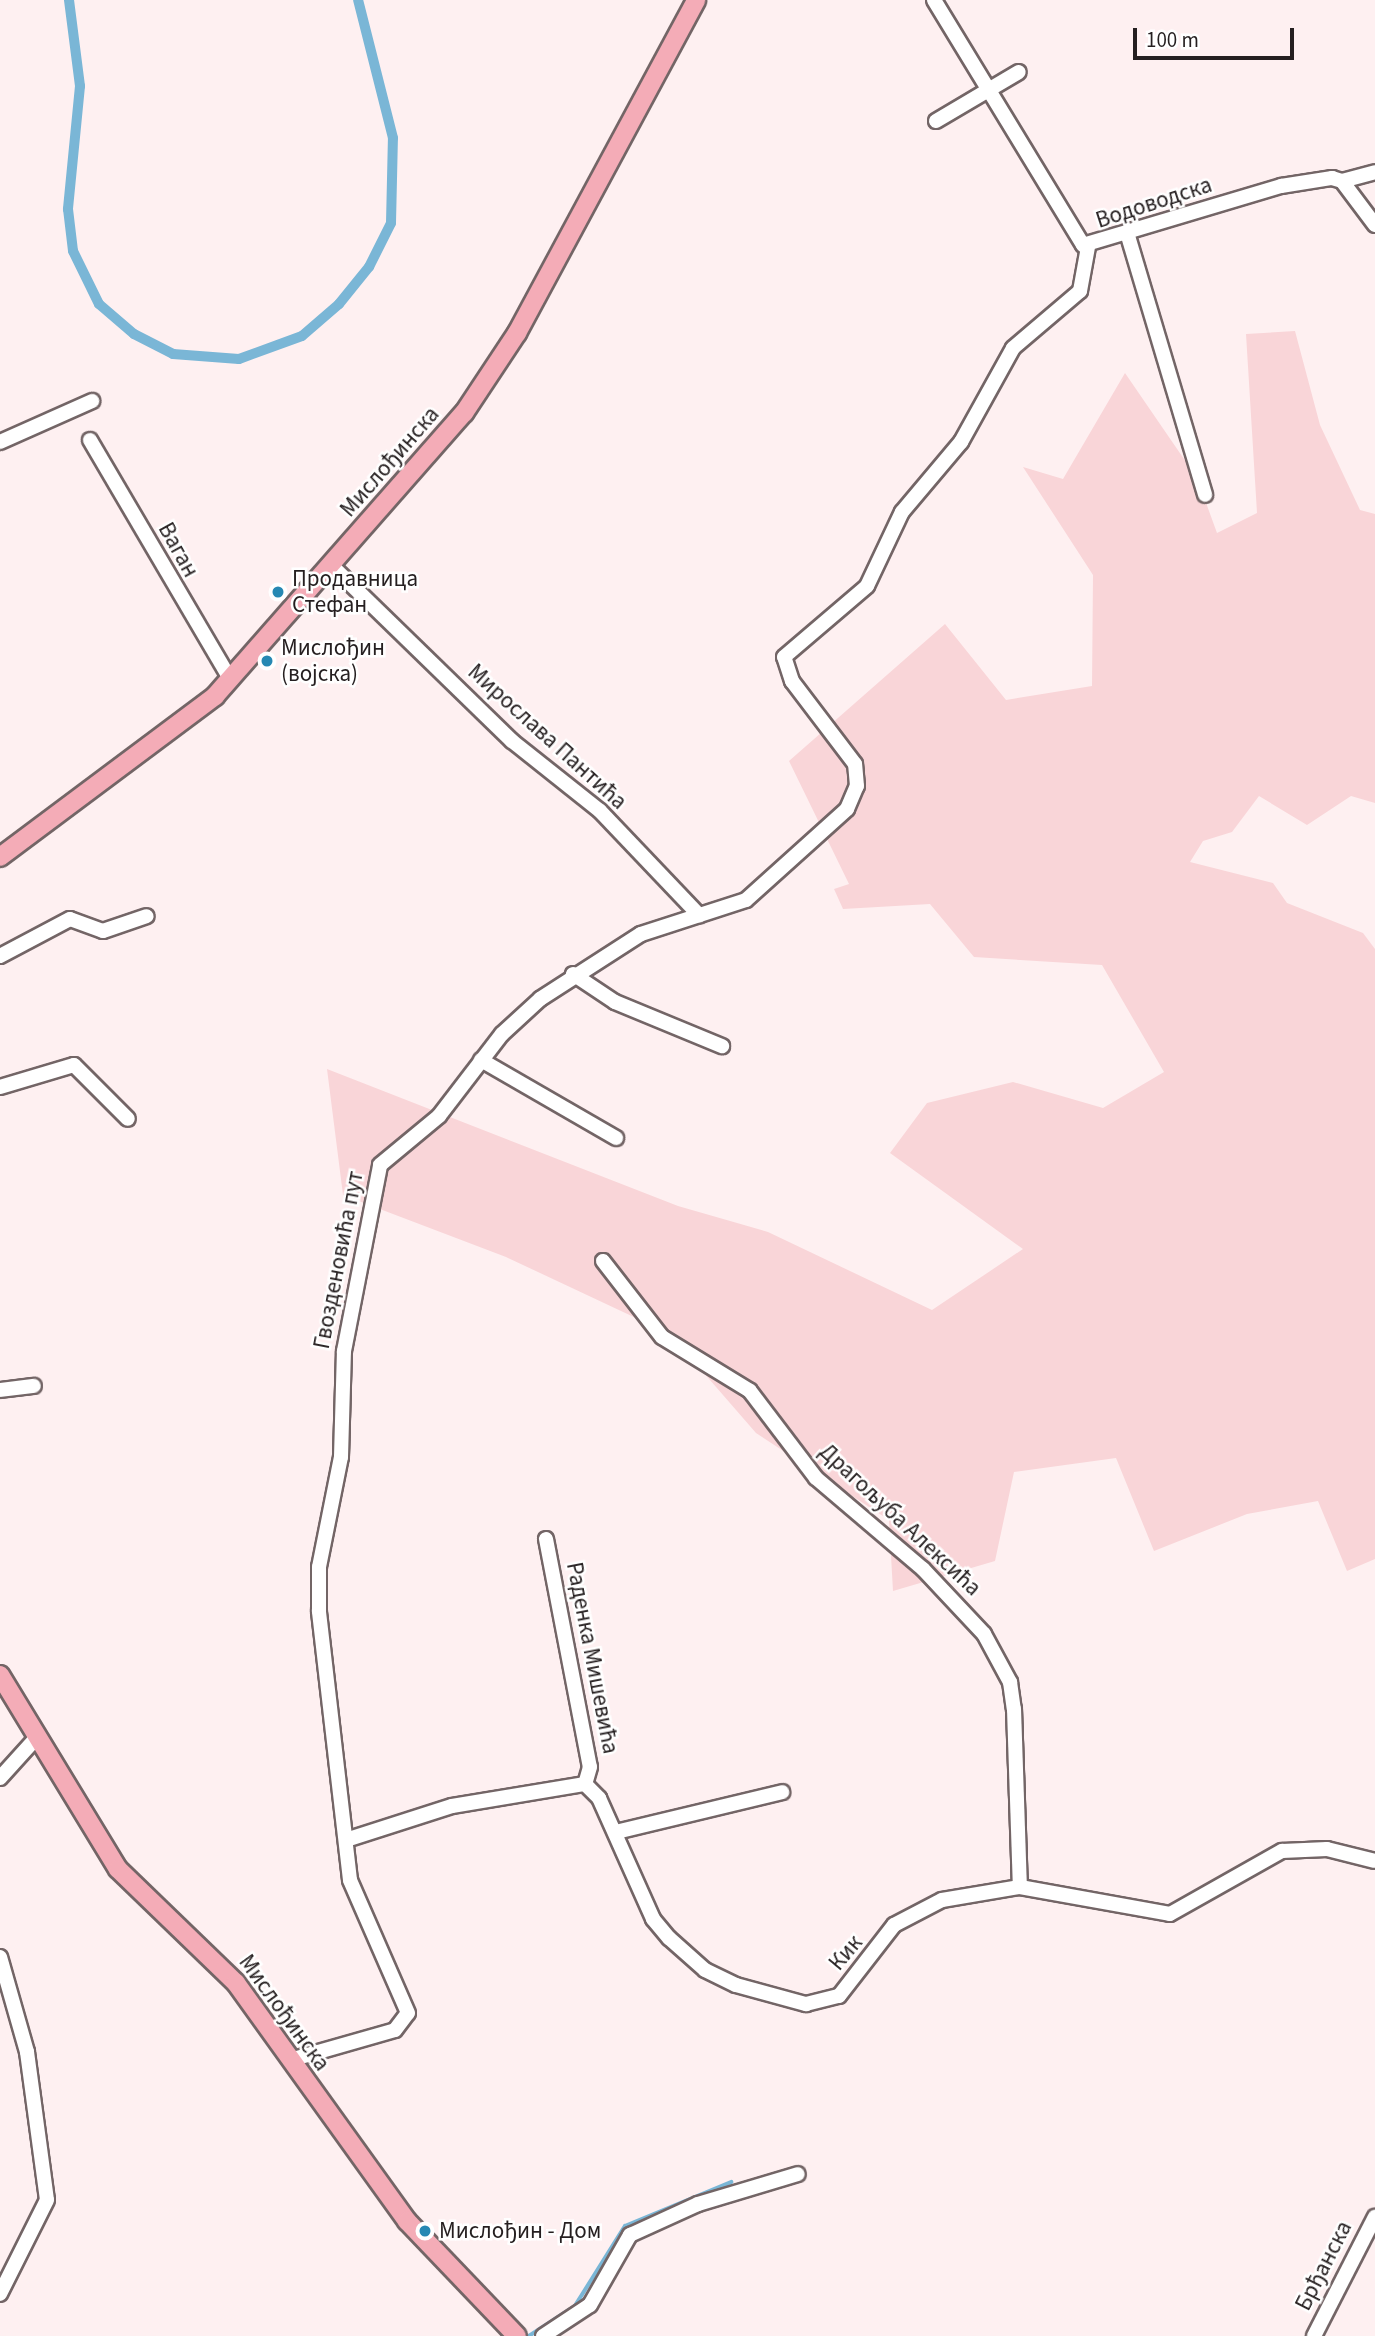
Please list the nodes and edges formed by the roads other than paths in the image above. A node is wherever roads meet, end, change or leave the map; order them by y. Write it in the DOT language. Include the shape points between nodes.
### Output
graph roads {
  1 [pos="696,0"];
  2 [pos="934,0"];
  3 [pos="1019,72"];
  4 [pos="987,89"];
  5 [pos="936,121"];
  6 [pos="1375,172"];
  7 [pos="1342,181"];
  8 [pos="1375,225"];
  9 [pos="1128,236"];
  10 [pos="1088,247"];
  11 [pos="92,401"];
  12 [pos="90,440"];
  13 [pos="0,442"];
  14 [pos="1205,495"];
  15 [pos="332,566"];
  16 [pos="231,680"];
  17 [pos="0,857"];
  18 [pos="699,915"];
  19 [pos="147,916"];
  20 [pos="0,956"];
  21 [pos="573,974"];
  22 [pos="722,1046"];
  23 [pos="481,1060"];
  24 [pos="0,1087"];
  25 [pos="128,1118"];
  26 [pos="616,1138"];
  27 [pos="603,1261"];
  28 [pos="34,1386"];
  29 [pos="0,1390"];
  30 [pos="546,1539"];
  31 [pos="0,1675"];
  32 [pos="38,1736"];
  33 [pos="0,1778"];
  34 [pos="584,1784"];
  35 [pos="782,1792"];
  36 [pos="616,1832"];
  37 [pos="349,1839"];
  38 [pos="1375,1861"];
  39 [pos="1020,1887"];
  40 [pos="0,1957"];
  41 [pos="290,2060"];
  42 [pos="798,2174"];
  43 [pos="1375,2217"];
  44 [pos="0,2294"];
  45 [pos="517,2336"];
  46 [pos="543,2336"];
  47 [pos="1314,2336"];
  1 -- 15 [label="main road, Мислођинска" via="486,384"];
  2 -- 4 [label="street, Водоводска"];
  3 -- 4 [label="street"];
  4 -- 5 [label="street"];
  4 -- 10 [label="street, Водоводска"];
  6 -- 7 [label="street, Водоводска"];
  7 -- 8 [label="street"];
  7 -- 9 [label="street, Водоводска" via="1281,186"];
  9 -- 10 [label="street, Водоводска"];
  9 -- 14 [label="street"];
  10 -- 18 [label="street, Гвозденовића пут" via="1080,291 1013,348 961,442 902,512 867,586 784,657 792,681 855,764 855,796 756,894"];
  11 -- 13 [label="street"];
  12 -- 16 [label="street, Ваган"];
  15 -- 16 [label="main road, Мислођинска"];
  15 -- 18 [label="street, Мирослава Пантића" via="512,741 600,811"];
  16 -- 17 [label="main road, Мислођинска" via="195,713"];
  18 -- 21 [label="street, Гвозденовића пут" via="641,934"];
  19 -- 20 [label="street" via="103,932 70,919"];
  21 -- 22 [label="street" via="615,1002"];
  21 -- 23 [label="street, Гвозденовића пут" via="502,1034"];
  23 -- 26 [label="street"];
  23 -- 37 [label="street, Гвозденовића пут" via="439,1116 380,1165 356,1283 342,1377 338,1486 318,1590"];
  24 -- 25 [label="street" via="74,1065"];
  27 -- 39 [label="street, Драгољуба Алексића" via="662,1337 750,1391 816,1478 923,1569 984,1634 1012,1695"];
  28 -- 29 [label="street"];
  30 -- 34 [label="street, Раденка Мишевића" via="590,1767"];
  31 -- 32 [label="main road, Мислођинска"];
  32 -- 33 [label="street"];
  32 -- 41 [label="main road, Мислођинска" via="118,1869 231,1978"];
  34 -- 36 [label="street, Кик"];
  34 -- 37 [label="street" via="436,1810"];
  35 -- 36 [label="street"];
  36 -- 39 [label="street, Кик" via="653,1919 683,1953 736,1985 806,2004 839,1996 894,1925 916,1909"];
  37 -- 41 [label="street, Гвозденовића пут" via="350,1880 405,1995 408,2018 395,2030"];
  38 -- 39 [label="street, Кик" via="1327,1849 1282,1851 1170,1914"];
  40 -- 44 [label="street" via="27,2052 47,2200"];
  41 -- 45 [label="main road, Мислођинска" via="410,2225"];
  42 -- 46 [label="street" via="698,2204 630,2235 590,2305"];
  43 -- 47 [label="street, Брђанска"];
}
